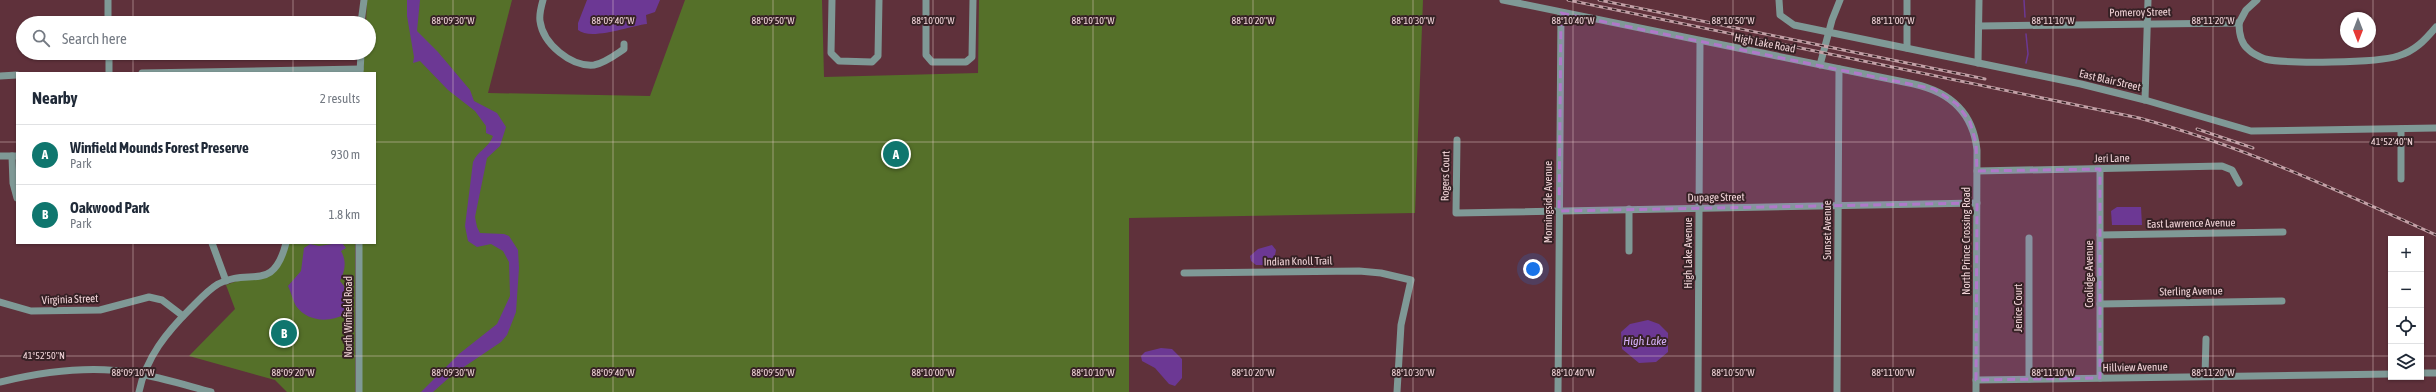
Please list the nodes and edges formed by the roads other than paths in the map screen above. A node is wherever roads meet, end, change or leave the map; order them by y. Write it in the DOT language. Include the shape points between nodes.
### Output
graph roads {
  1 [pos="108,0"];
  2 [pos="364,0"];
  3 [pos="543,0"];
  4 [pos="832,0"];
  5 [pos="879,0"];
  6 [pos="926,0"];
  7 [pos="973,0"];
  8 [pos="1503,0"];
  9 [pos="1779,0"];
  10 [pos="1840,0"];
  11 [pos="1908,0"];
  12 [pos="1979,0"];
  13 [pos="2148,0"];
  14 [pos="2257,0"];
  15 [pos="1561,13"];
  16 [pos="108,16"];
  17 [pos="362,16"];
  18 [pos="2239,22"];
  19 [pos="2147,23"];
  20 [pos="1979,26"];
  21 [pos="2436,27"];
  22 [pos="1829,32"];
  23 [pos="1700,41"];
  24 [pos="624,44"];
  25 [pos="1907,48"];
  26 [pos="109,60"];
  27 [pos="361,60"];
  28 [pos="1978,63"];
  29 [pos="1820,65"];
  30 [pos="1839,69"];
  31 [pos="360,71"];
  32 [pos="110,72"];
  33 [pos="251,72"];
  34 [pos="16,75"];
  35 [pos="0,76"];
  36 [pos="1951,98"];
  37 [pos="2145,100"];
  38 [pos="2436,128"];
  39 [pos="2401,129"];
  40 [pos="1457,140"];
  41 [pos="0,156"];
  42 [pos="15,156"];
  43 [pos="2100,169"];
  44 [pos="1977,171"];
  45 [pos="2401,179"];
  46 [pos="2239,183"];
  47 [pos="16,194"];
  48 [pos="1977,203"];
  49 [pos="1838,206"];
  50 [pos="1699,208"];
  51 [pos="1629,209"];
  52 [pos="1559,211"];
  53 [pos="1456,212"];
  54 [pos="2283,232"];
  55 [pos="2100,235"];
  56 [pos="2029,238"];
  57 [pos="212,244"];
  58 [pos="286,244"];
  59 [pos="359,244"];
  60 [pos="1629,251"];
  61 [pos="1184,273"];
  62 [pos="226,281"];
  63 [pos="2282,301"];
  64 [pos="0,302"];
  65 [pos="2100,304"];
  66 [pos="183,316"];
  67 [pos="2206,339"];
  68 [pos="2424,373"];
  69 [pos="2436,373"];
  70 [pos="143,374"];
  71 [pos="2388,374"];
  72 [pos="2205,376"];
  73 [pos="2100,378"];
  74 [pos="2029,379"];
  75 [pos="1976,380"];
  76 [pos="0,382"];
  77 [pos="139,392"];
  78 [pos="211,392"];
  79 [pos="359,392"];
  80 [pos="1397,392"];
  81 [pos="1558,392"];
  82 [pos="1698,392"];
  83 [pos="1837,392"];
  84 [pos="1976,392"];
  1 -- 16 [label="street"];
  2 -- 17 [label="street"];
  3 -- 24 [label="street" via="539,17 542,28 556,50 564,55 584,64 594,64 618,54 624,49"];
  4 -- 5 [label="street" via="831,53 839,61 872,62 878,56"];
  6 -- 7 [label="street" via="926,55 932,62 966,62 972,57"];
  8 -- 15 [label="street, High Lake Road"];
  9 -- 22 [label="street, East Blair Street" via="1779,10 1783,18 1794,25"];
  10 -- 22 [label="street"];
  11 -- 25 [label="street"];
  12 -- 20 [label="street"];
  13 -- 19 [label="street"];
  14 -- 18 [label="street" via="2246,10"];
  15 -- 23 [label="street, High Lake Road"];
  15 -- 52 [label="street, Morningside Avenue"];
  18 -- 19 [label="street, Pomeroy Street"];
  18 -- 21 [label="street" via="2241,39 2248,50 2264,59 2289,61 2379,60 2396,57 2417,47"];
  19 -- 20 [label="street, Pomeroy Street"];
  19 -- 37 [label="street"];
  20 -- 28 [label="street"];
  22 -- 25 [label="street, East Blair Street"];
  22 -- 29 [label="street"];
  23 -- 29 [label="street, High Lake Road"];
  23 -- 50 [label="street, High Lake Avenue"];
  25 -- 28 [label="street, East Blair Street"];
  26 -- 32 [label="street"];
  27 -- 31 [label="street"];
  28 -- 37 [label="street, East Blair Street"];
  29 -- 30 [label="street, High Lake Road"];
  30 -- 36 [label="street, High Lake Road" via="1926,86"];
  30 -- 49 [label="street, Sunset Avenue"];
  31 -- 33 [label="street"];
  34 -- 35 [label="street"];
  36 -- 44 [label="street, North Prince Crossing Road" via="1963,110 1973,129"];
  37 -- 39 [label="street, East Blair Street" via="2251,131"];
  38 -- 39 [label="street, East Blair Street"];
  39 -- 45 [label="street"];
  40 -- 53 [label="street, Rogers Court"];
  41 -- 42 [label="street"];
  42 -- 47 [label="street" via="13,183"];
  43 -- 44 [label="street, Jeri Lane"];
  43 -- 46 [label="street, Jeri Lane" via="2222,166 2232,170"];
  43 -- 55 [label="street, Coolidge Avenue"];
  44 -- 48 [label="street, North Prince Crossing Road"];
  48 -- 49 [label="street, Dupage Street"];
  48 -- 75 [label="street, North Prince Crossing Road"];
  49 -- 50 [label="street, Dupage Street"];
  49 -- 83 [label="street, Sunset Avenue"];
  50 -- 51 [label="street, Dupage Street"];
  50 -- 82 [label="street, High Lake Avenue"];
  51 -- 52 [label="street, Dupage Street"];
  51 -- 60 [label="street"];
  52 -- 53 [label="street, Dupage Street"];
  52 -- 81 [label="street, Morningside Avenue"];
  54 -- 55 [label="street, East Lawrence Avenue"];
  55 -- 65 [label="street, Coolidge Avenue"];
  56 -- 74 [label="street, Jenice Court"];
  57 -- 62 [label="street"];
  58 -- 62 [label="street" via="280,262 268,274"];
  59 -- 79 [label="street, North Winfield Road"];
  61 -- 80 [label="street, Indian Knoll Trail" via="1359,271 1411,280 1402,319"];
  62 -- 66 [label="street" via="212,288"];
  63 -- 65 [label="street, Sterling Avenue"];
  64 -- 66 [label="street, Virginia Street" via="31,311 100,310 141,298 155,298 167,303"];
  65 -- 73 [label="street, Coolidge Avenue"];
  66 -- 70 [label="street" via="158,346"];
  67 -- 72 [label="street"];
  68 -- 69 [label="street"];
  70 -- 76 [label="street" via="79,371"];
  70 -- 77 [label="street"];
  70 -- 78 [label="street"];
  71 -- 72 [label="street, Hillview Avenue"];
  72 -- 73 [label="street, Hillview Avenue"];
  73 -- 74 [label="street, Hillview Avenue"];
  74 -- 75 [label="street, Hillview Avenue"];
  75 -- 84 [label="street, North Prince Crossing Road"];
}
